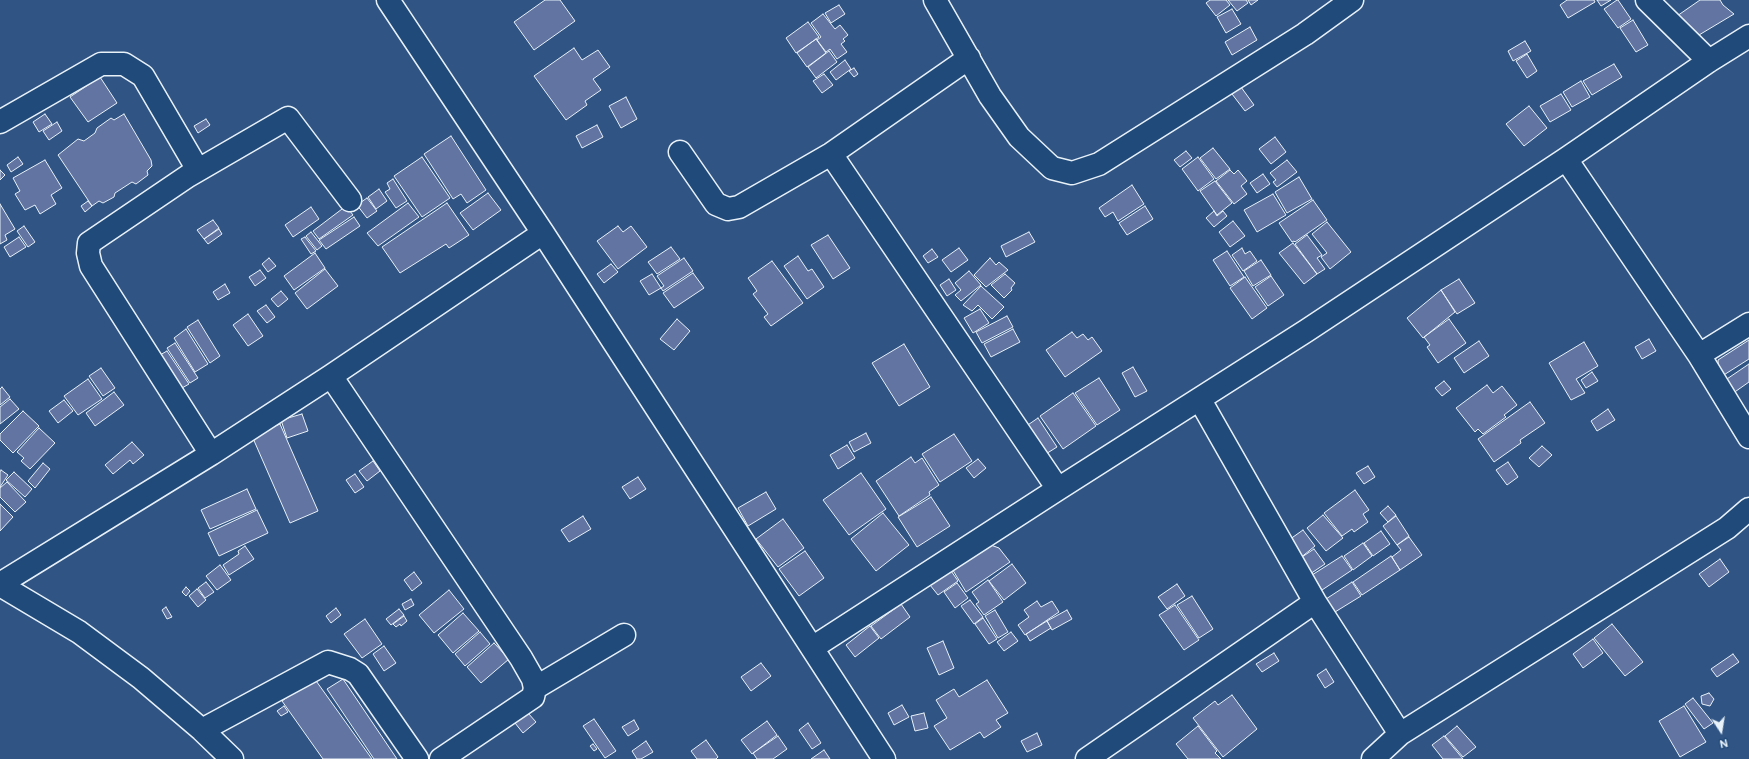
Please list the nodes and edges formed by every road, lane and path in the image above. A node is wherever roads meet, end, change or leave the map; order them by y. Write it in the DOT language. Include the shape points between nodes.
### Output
graph roads {
  1 [pos="388,0"];
  2 [pos="935,0"];
  3 [pos="1352,0"];
  4 [pos="1647,0"];
  5 [pos="1749,36"];
  6 [pos="969,58"];
  7 [pos="1709,61"];
  8 [pos="0,122"];
  9 [pos="680,152"];
  10 [pos="831,154"];
  11 [pos="1566,159"];
  12 [pos="198,170"];
  13 [pos="350,200"];
  14 [pos="543,233"];
  15 [pos="1749,324"];
  16 [pos="1699,354"];
  17 [pos="331,376"];
  18 [pos="1200,400"];
  19 [pos="1749,437"];
  20 [pos="211,454"];
  21 [pos="1058,489"];
  22 [pos="1749,509"];
  23 [pos="0,585"];
  24 [pos="1315,602"];
  25 [pos="624,635"];
  26 [pos="812,648"];
  27 [pos="535,688"];
  28 [pos="202,730"];
  29 [pos="1400,734"];
  30 [pos="232,759"];
  31 [pos="417,759"];
  32 [pos="441,759"];
  33 [pos="884,759"];
  34 [pos="1087,759"];
  35 [pos="1373,759"];
  1 -- 14 [label="street"];
  2 -- 6 [label="street"];
  3 -- 6 [label="street" via="1305,34 1099,164 1072,173 1052,168 1019,137 990,96"];
  4 -- 7 [label="street"];
  5 -- 7 [label="street"];
  6 -- 10 [label="street"];
  7 -- 11 [label="street"];
  8 -- 12 [label="street" via="101,64 124,64 142,76"];
  9 -- 10 [label="street" via="716,204 728,209 739,207"];
  10 -- 21 [label="street"];
  11 -- 16 [label="street"];
  11 -- 18 [label="street"];
  12 -- 13 [label="street" via="288,118"];
  12 -- 20 [label="street" via="89,242 88,253 91,266"];
  14 -- 17 [label="street"];
  14 -- 26 [label="street"];
  15 -- 16 [label="street"];
  16 -- 19 [label="street"];
  17 -- 20 [label="street"];
  17 -- 27 [label="street" via="521,658"];
  18 -- 21 [label="street"];
  18 -- 24 [label="street"];
  20 -- 23 [label="street"];
  21 -- 26 [label="street"];
  22 -- 29 [label="street" via="1728,528"];
  23 -- 28 [label="street" via="79,632 141,678"];
  24 -- 29 [label="street"];
  24 -- 34 [label="street"];
  25 -- 27 [label="street"];
  26 -- 33 [label="street"];
  27 -- 32 [label="street" via="533,697"];
  28 -- 30 [label="street"];
  28 -- 31 [label="street" via="328,662 358,674"];
  29 -- 35 [label="street"];
}
